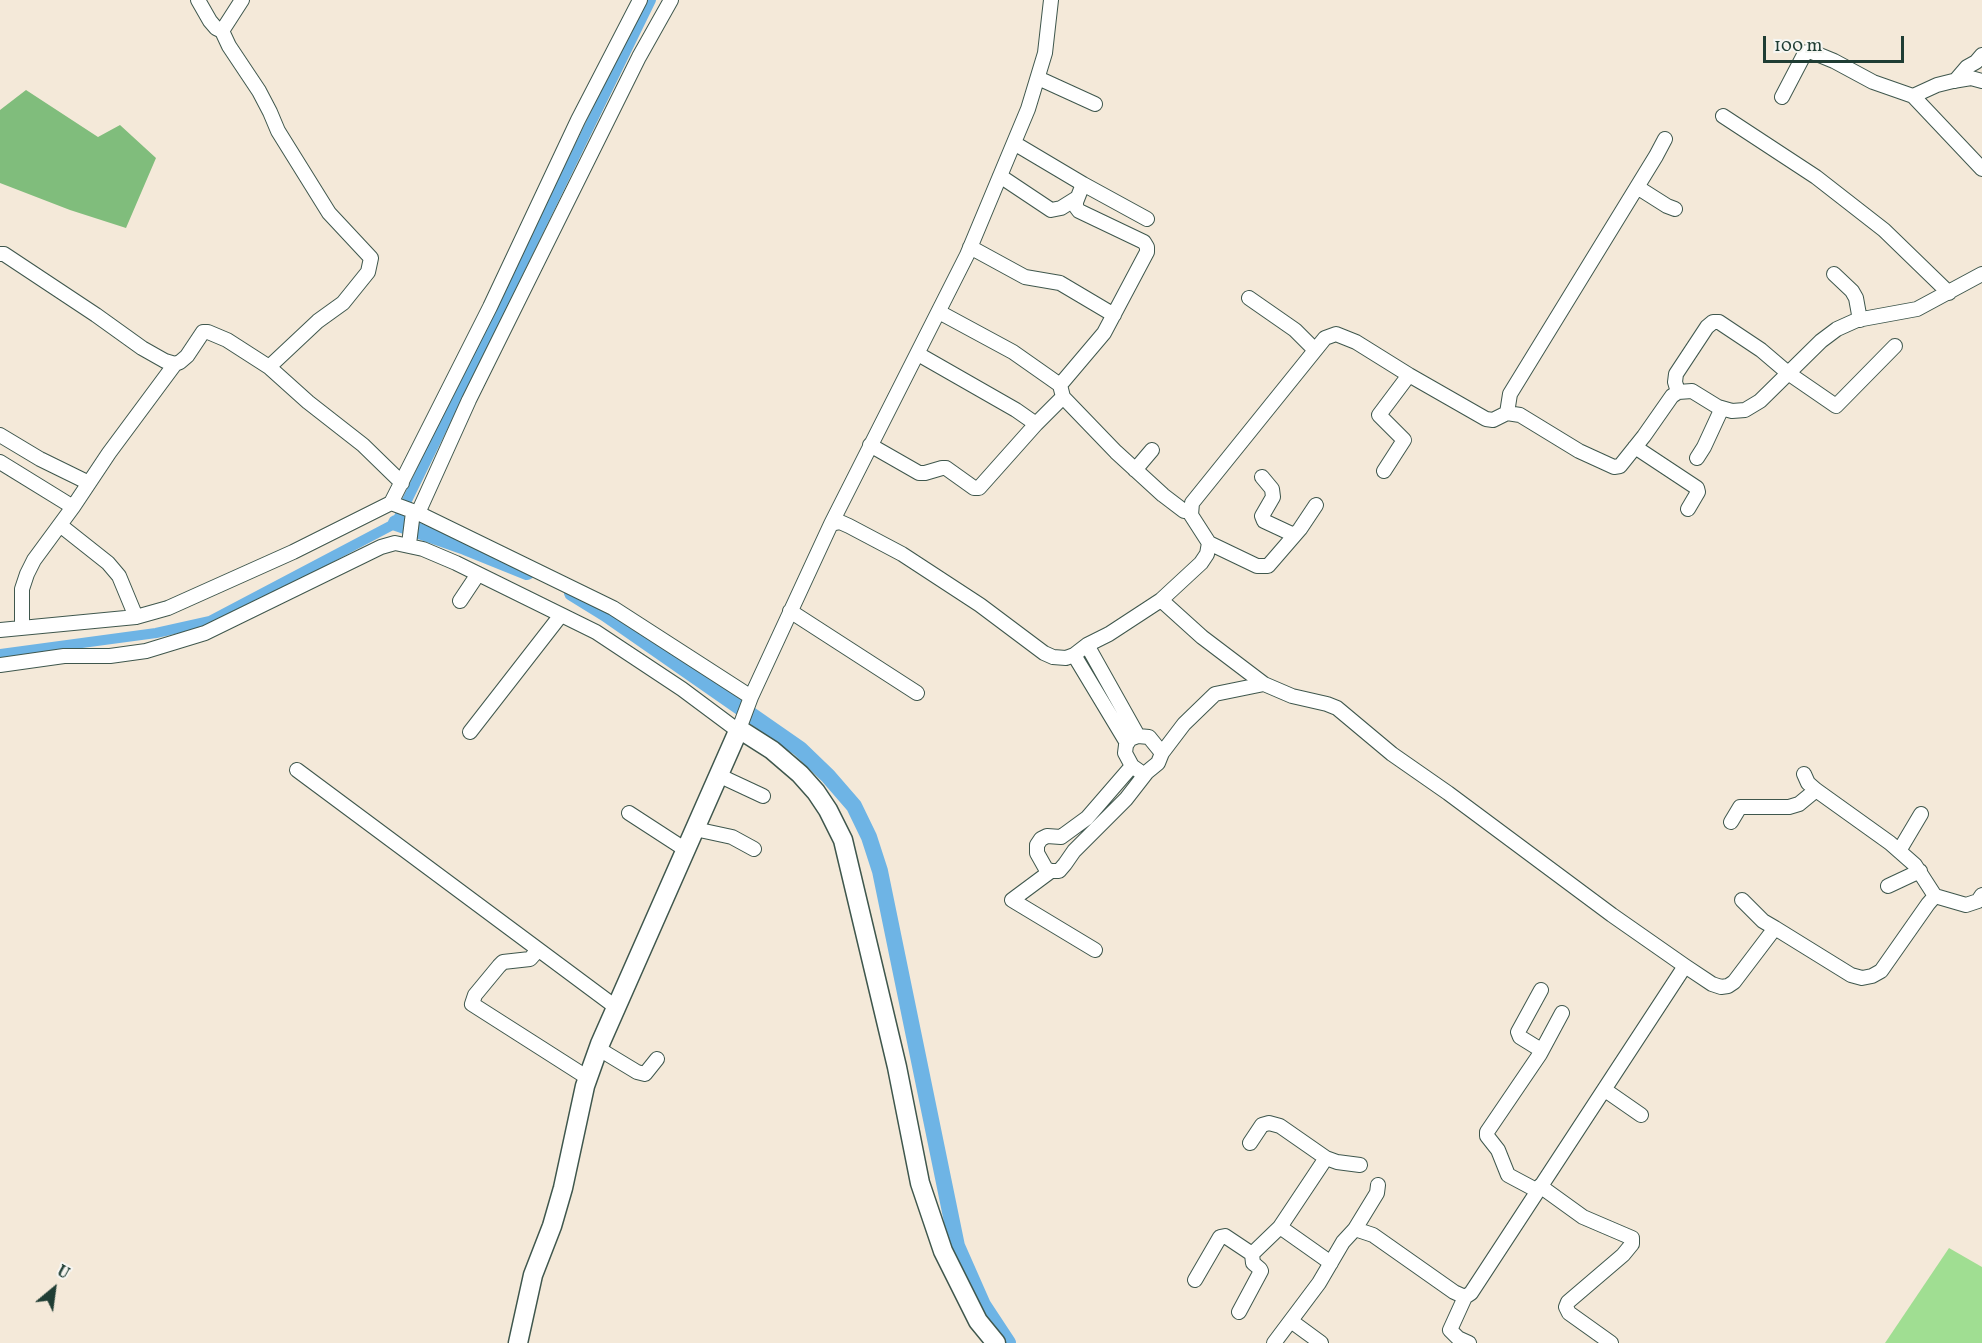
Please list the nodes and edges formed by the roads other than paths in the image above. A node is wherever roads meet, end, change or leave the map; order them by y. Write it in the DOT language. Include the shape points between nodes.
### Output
graph roads {
  1 [pos="198,0"];
  2 [pos="242,0"];
  3 [pos="640,0"];
  4 [pos="671,0"];
  5 [pos="1051,0"];
  6 [pos="222,31"];
  7 [pos="1982,55"];
  8 [pos="1038,78"];
  9 [pos="1955,81"];
  10 [pos="1982,81"];
  11 [pos="1913,96"];
  12 [pos="1782,97"];
  13 [pos="1095,104"];
  14 [pos="1723,117"];
  15 [pos="1665,139"];
  16 [pos="1014,143"];
  17 [pos="1982,169"];
  18 [pos="1000,176"];
  19 [pos="1083,184"];
  20 [pos="1637,188"];
  21 [pos="1077,198"];
  22 [pos="1675,208"];
  23 [pos="1147,219"];
  24 [pos="970,247"];
  25 [pos="0,254"];
  26 [pos="1834,274"];
  27 [pos="1982,274"];
  28 [pos="1950,293"];
  29 [pos="1249,298"];
  30 [pos="939,312"];
  31 [pos="1114,315"];
  32 [pos="1860,320"];
  33 [pos="1895,346"];
  34 [pos="1315,350"];
  35 [pos="918,354"];
  36 [pos="175,364"];
  37 [pos="269,367"];
  38 [pos="1788,373"];
  39 [pos="1409,375"];
  40 [pos="1061,391"];
  41 [pos="1678,392"];
  42 [pos="1722,408"];
  43 [pos="1507,413"];
  44 [pos="1036,424"];
  45 [pos="0,435"];
  46 [pos="870,445"];
  47 [pos="1635,447"];
  48 [pos="1152,450"];
  49 [pos="1697,458"];
  50 [pos="0,462"];
  51 [pos="1135,470"];
  52 [pos="1384,471"];
  53 [pos="1262,477"];
  54 [pos="89,483"];
  55 [pos="402,483"];
  56 [pos="394,504"];
  57 [pos="1316,505"];
  58 [pos="73,507"];
  59 [pos="1688,509"];
  60 [pos="1190,510"];
  61 [pos="413,513"];
  62 [pos="831,524"];
  63 [pos="60,525"];
  64 [pos="1294,535"];
  65 [pos="409,541"];
  66 [pos="1209,543"];
  67 [pos="478,574"];
  68 [pos="1161,600"];
  69 [pos="460,601"];
  70 [pos="790,611"];
  71 [pos="561,615"];
  72 [pos="136,616"];
  73 [pos="22,628"];
  74 [pos="0,630"];
  75 [pos="1087,645"];
  76 [pos="1074,655"];
  77 [pos="0,665"];
  78 [pos="1264,684"];
  79 [pos="917,693"];
  80 [pos="749,701"];
  81 [pos="739,728"];
  82 [pos="470,732"];
  83 [pos="1133,740"];
  84 [pos="1162,753"];
  85 [pos="1132,766"];
  86 [pos="297,770"];
  87 [pos="1147,772"];
  88 [pos="1804,774"];
  89 [pos="718,775"];
  90 [pos="1816,790"];
  91 [pos="763,796"];
  92 [pos="628,813"];
  93 [pos="1921,814"];
  94 [pos="1731,822"];
  95 [pos="695,829"];
  96 [pos="1061,837"];
  97 [pos="754,849"];
  98 [pos="686,850"];
  99 [pos="1074,851"];
  100 [pos="1899,851"];
  101 [pos="1920,870"];
  102 [pos="1051,871"];
  103 [pos="1888,886"];
  104 [pos="1982,895"];
  105 [pos="1935,896"];
  106 [pos="1742,900"];
  107 [pos="1775,928"];
  108 [pos="538,950"];
  109 [pos="1095,950"];
  110 [pos="1685,966"];
  111 [pos="1541,990"];
  112 [pos="617,1008"];
  113 [pos="1562,1013"];
  114 [pos="598,1049"];
  115 [pos="1541,1050"];
  116 [pos="657,1059"];
  117 [pos="588,1078"];
  118 [pos="1605,1090"];
  119 [pos="1641,1115"];
  120 [pos="1250,1143"];
  121 [pos="1326,1158"];
  122 [pos="1360,1166"];
  123 [pos="1378,1185"];
  124 [pos="1539,1188"];
  125 [pos="1280,1227"];
  126 [pos="1355,1229"];
  127 [pos="1252,1254"];
  128 [pos="1331,1263"];
  129 [pos="1195,1280"];
  130 [pos="1465,1297"];
  131 [pos="1239,1312"];
  132 [pos="1291,1321"];
  133 [pos="518,1343"];
  134 [pos="996,1343"];
  135 [pos="1274,1343"];
  136 [pos="1321,1343"];
  137 [pos="1469,1343"];
  138 [pos="1611,1343"];
  1 -- 6 [label="street" via="210,21"];
  2 -- 6 [label="street"];
  3 -- 55 [label="street"];
  4 -- 61 [label="street"];
  5 -- 8 [label="street"];
  6 -- 37 [label="street" via="329,213 371,258 368,272 343,303"];
  7 -- 9 [label="street"];
  8 -- 13 [label="street"];
  8 -- 16 [label="street"];
  9 -- 10 [label="street"];
  9 -- 11 [label="street"];
  11 -- 12 [label="street" via="1807,52"];
  11 -- 17 [label="street"];
  14 -- 28 [label="street" via="1824,183 1884,231"];
  15 -- 20 [label="street"];
  16 -- 18 [label="street"];
  16 -- 19 [label="street"];
  18 -- 21 [label="street" via="1051,210"];
  18 -- 24 [label="street"];
  19 -- 21 [label="street"];
  19 -- 23 [label="street"];
  20 -- 22 [label="street"];
  20 -- 43 [label="street" via="1510,394"];
  21 -- 31 [label="street" via="1079,211 1144,242 1147,247"];
  24 -- 30 [label="street"];
  24 -- 31 [label="street" via="1025,277 1060,283"];
  25 -- 36 [label="street" via="142,348"];
  26 -- 32 [label="street" via="1856,298"];
  27 -- 28 [label="street"];
  28 -- 32 [label="street" via="1917,309"];
  29 -- 34 [label="street" via="1295,330"];
  30 -- 35 [label="street"];
  30 -- 40 [label="street" via="1013,352"];
  31 -- 40 [label="street"];
  32 -- 38 [label="street" via="1837,328"];
  33 -- 38 [label="street" via="1838,406"];
  34 -- 39 [label="street" via="1325,338 1336,334"];
  34 -- 60 [label="street" via="1196,497"];
  35 -- 44 [label="street"];
  35 -- 46 [label="street"];
  36 -- 37 [label="street" via="187,356 203,332 208,332"];
  36 -- 54 [label="street"];
  37 -- 55 [label="street" via="363,445"];
  38 -- 41 [label="street" via="1761,350 1719,322 1713,322 1676,374"];
  38 -- 42 [label="street" via="1745,410"];
  39 -- 43 [label="street" via="1486,419"];
  39 -- 52 [label="street" via="1379,415 1404,440"];
  40 -- 44 [label="street"];
  40 -- 51 [label="street"];
  41 -- 42 [label="street" via="1692,391"];
  41 -- 47 [label="street"];
  42 -- 49 [label="street"];
  43 -- 47 [label="street" via="1520,415 1614,467 1620,466"];
  44 -- 46 [label="street" via="979,488 946,468 919,473"];
  45 -- 54 [label="street"];
  46 -- 62 [label="street"];
  47 -- 59 [label="street" via="1697,488 1699,491"];
  48 -- 51 [label="street"];
  50 -- 58 [label="street"];
  51 -- 60 [label="street" via="1184,511"];
  53 -- 64 [label="street" via="1273,497 1262,516 1264,521"];
  54 -- 58 [label="street"];
  55 -- 56 [label="street"];
  56 -- 61 [label="street"];
  56 -- 72 [label="street" via="168,608"];
  57 -- 64 [label="street"];
  58 -- 63 [label="street"];
  60 -- 66 [label="street"];
  61 -- 65 [label="street"];
  61 -- 80 [label="street" via="613,608"];
  62 -- 70 [label="street"];
  62 -- 76 [label="street" via="840,522 902,554 1044,653 1066,658"];
  63 -- 72 [label="street" via="119,576"];
  63 -- 73 [label="street" via="27,574 22,589"];
  64 -- 66 [label="street" via="1268,566 1257,566"];
  65 -- 67 [label="street"];
  65 -- 77 [label="street" via="381,547 205,633 146,651"];
  66 -- 68 [label="street" via="1208,554 1201,563"];
  67 -- 69 [label="street"];
  67 -- 71 [label="street"];
  68 -- 75 [label="street"];
  68 -- 78 [label="street"];
  70 -- 79 [label="street"];
  70 -- 80 [label="street"];
  71 -- 81 [label="street" via="596,632"];
  71 -- 82 [label="street"];
  72 -- 73 [label="street"];
  73 -- 74 [label="street"];
  75 -- 76 [label="street"];
  75 -- 83 [label="street"];
  76 -- 83 [label="street"];
  78 -- 84 [label="street" via="1215,694 1184,724"];
  78 -- 110 [label="street" via="1337,708 1392,754"];
  80 -- 81 [label="street"];
  81 -- 89 [label="main road"];
  81 -- 134 [label="main road" via="800,774 828,810 843,840 920,1183 943,1251 978,1321"];
  83 -- 84 [label="street" via="1149,737"];
  83 -- 85 [label="street" via="1125,753"];
  84 -- 87 [label="street" via="1158,763"];
  85 -- 87 [label="street"];
  85 -- 96 [label="street" via="1087,818"];
  86 -- 108 [label="street"];
  87 -- 99 [label="street"];
  88 -- 90 [label="street"];
  89 -- 91 [label="street"];
  89 -- 95 [label="main road"];
  90 -- 94 [label="street" via="1789,807 1740,807"];
  90 -- 100 [label="street"];
  92 -- 98 [label="street"];
  93 -- 100 [label="street"];
  95 -- 97 [label="street" via="732,837"];
  95 -- 98 [label="main road"];
  96 -- 99 [label="street"];
  96 -- 102 [label="street" via="1047,836 1037,845 1040,861"];
  98 -- 112 [label="main road"];
  99 -- 102 [label="street" via="1059,871"];
  100 -- 101 [label="street"];
  101 -- 103 [label="street"];
  101 -- 105 [label="street"];
  102 -- 109 [label="street" via="1012,900"];
  104 -- 105 [label="street" via="1978,901 1966,904"];
  105 -- 107 [label="street" via="1881,971 1862,978"];
  106 -- 107 [label="street"];
  107 -- 110 [label="street" via="1728,986 1712,984"];
  108 -- 112 [label="street"];
  108 -- 117 [label="street" via="524,961 503,962 472,1004"];
  110 -- 118 [label="street"];
  111 -- 115 [label="street" via="1518,1032"];
  112 -- 114 [label="main road"];
  113 -- 115 [label="street"];
  114 -- 116 [label="street" via="645,1074"];
  114 -- 117 [label="main road"];
  115 -- 124 [label="street" via="1489,1126 1487,1136 1498,1149 1508,1175"];
  117 -- 133 [label="main road" via="563,1188 534,1275"];
  118 -- 119 [label="street"];
  118 -- 124 [label="street"];
  120 -- 121 [label="street" via="1262,1125 1269,1123 1280,1126"];
  121 -- 122 [label="street"];
  121 -- 125 [label="street"];
  123 -- 126 [label="street"];
  124 -- 130 [label="street"];
  124 -- 138 [label="street" via="1582,1217 1632,1238 1632,1245 1623,1255 1566,1307"];
  125 -- 127 [label="street"];
  125 -- 128 [label="street"];
  126 -- 128 [label="street"];
  126 -- 130 [label="street" via="1373,1235"];
  127 -- 129 [label="street" via="1222,1236"];
  127 -- 131 [label="street" via="1253,1263 1261,1270 1248,1280"];
  128 -- 132 [label="street"];
  130 -- 137 [label="street" via="1450,1331"];
  132 -- 135 [label="street"];
  132 -- 136 [label="street"];
}
